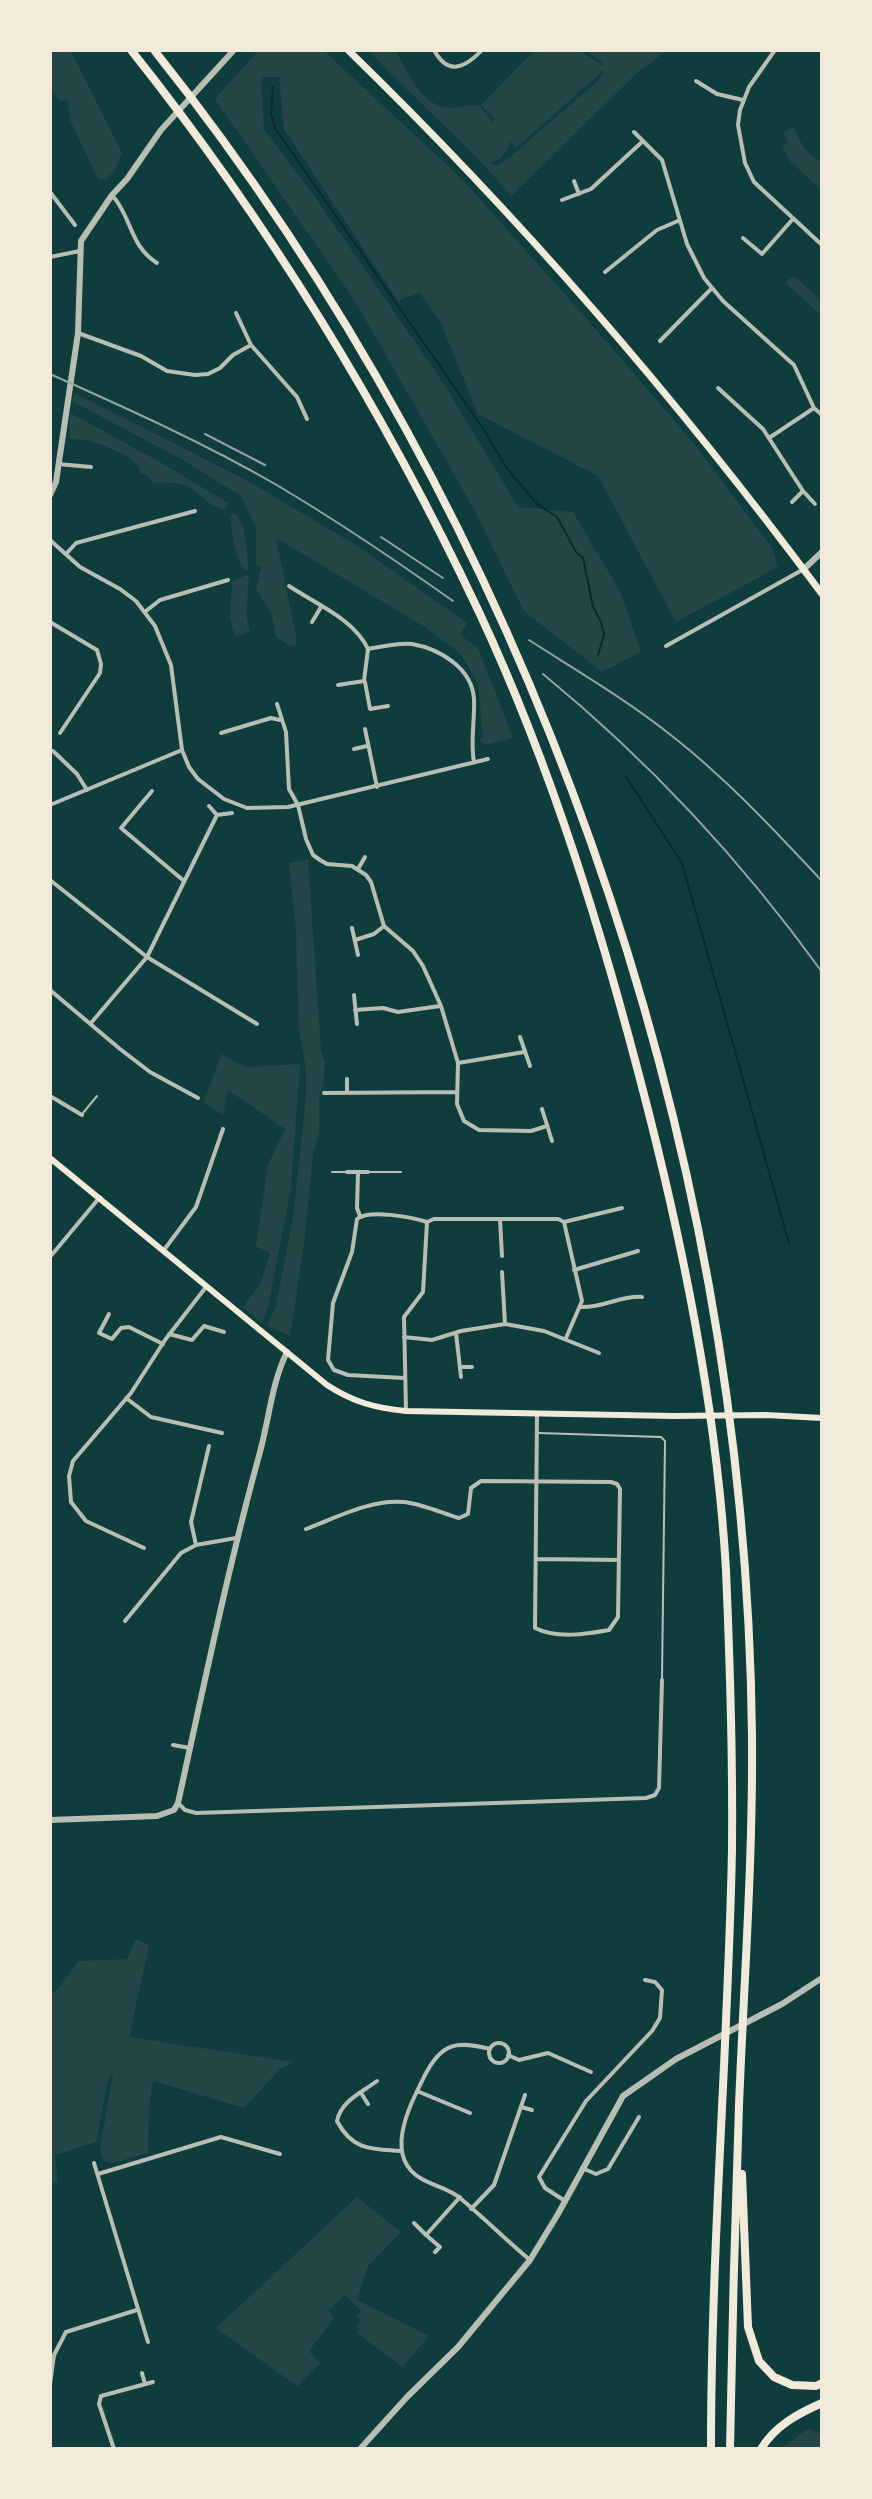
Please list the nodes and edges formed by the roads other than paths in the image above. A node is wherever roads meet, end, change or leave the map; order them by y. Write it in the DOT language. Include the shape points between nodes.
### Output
graph roads {
  1 [pos="131,50"];
  2 [pos="154,50"];
  3 [pos="348,50"];
  4 [pos="434,50"];
  5 [pos="482,50"];
  6 [pos="775,50"];
  7 [pos="231,52"];
  8 [pos="696,81"];
  9 [pos="743,100"];
  10 [pos="634,132"];
  11 [pos="643,141"];
  12 [pos="574,181"];
  13 [pos="50,192"];
  14 [pos="112,195"];
  15 [pos="579,195"];
  16 [pos="562,200"];
  17 [pos="679,220"];
  18 [pos="793,220"];
  19 [pos="75,225"];
  20 [pos="743,238"];
  21 [pos="822,245"];
  22 [pos="80,251"];
  23 [pos="50,257"];
  24 [pos="157,263"];
  25 [pos="605,272"];
  26 [pos="711,289"];
  27 [pos="236,313"];
  28 [pos="78,337"];
  29 [pos="660,341"];
  30 [pos="251,345"];
  31 [pos="718,388"];
  32 [pos="814,408"];
  33 [pos="822,415"];
  34 [pos="307,419"];
  35 [pos="769,438"];
  36 [pos="58,464"];
  37 [pos="91,467"];
  38 [pos="803,491"];
  39 [pos="50,495"];
  40 [pos="792,502"];
  41 [pos="815,504"];
  42 [pos="195,511"];
  43 [pos="50,540"];
  44 [pos="822,552"];
  45 [pos="65,555"];
  46 [pos="804,569"];
  47 [pos="228,580"];
  48 [pos="289,586"];
  49 [pos="822,594"];
  50 [pos="322,607"];
  51 [pos="145,611"];
  52 [pos="50,622"];
  53 [pos="312,622"];
  54 [pos="666,646"];
  55 [pos="368,649"];
  56 [pos="364,681"];
  57 [pos="338,685"];
  58 [pos="277,704"];
  59 [pos="388,706"];
  60 [pos="281,720"];
  61 [pos="365,729"];
  62 [pos="60,733"];
  63 [pos="221,733"];
  64 [pos="368,746"];
  65 [pos="354,749"];
  66 [pos="182,750"];
  67 [pos="50,751"];
  68 [pos="488,759"];
  69 [pos="474,762"];
  70 [pos="377,787"];
  71 [pos="87,790"];
  72 [pos="152,791"];
  73 [pos="50,805"];
  74 [pos="298,805"];
  75 [pos="209,806"];
  76 [pos="232,813"];
  77 [pos="217,815"];
  78 [pos="365,857"];
  79 [pos="358,869"];
  80 [pos="50,880"];
  81 [pos="185,881"];
  82 [pos="384,926"];
  83 [pos="352,928"];
  84 [pos="355,940"];
  85 [pos="358,955"];
  86 [pos="147,957"];
  87 [pos="50,990"];
  88 [pos="354,995"];
  89 [pos="441,1006"];
  90 [pos="355,1010"];
  91 [pos="91,1023"];
  92 [pos="257,1024"];
  93 [pos="357,1024"];
  94 [pos="520,1037"];
  95 [pos="524,1052"];
  96 [pos="458,1063"];
  97 [pos="530,1066"];
  98 [pos="347,1079"];
  99 [pos="457,1092"];
  100 [pos="324,1093"];
  101 [pos="347,1093"];
  102 [pos="50,1096"];
  103 [pos="97,1096"];
  104 [pos="198,1098"];
  105 [pos="542,1109"];
  106 [pos="82,1115"];
  107 [pos="547,1126"];
  108 [pos="223,1129"];
  109 [pos="552,1141"];
  110 [pos="50,1158"];
  111 [pos="332,1172"];
  112 [pos="347,1172"];
  113 [pos="368,1172"];
  114 [pos="401,1172"];
  115 [pos="358,1173"];
  116 [pos="100,1197"];
  117 [pos="622,1208"];
  118 [pos="360,1216"];
  119 [pos="500,1219"];
  120 [pos="427,1222"];
  121 [pos="564,1222"];
  122 [pos="164,1250"];
  123 [pos="638,1251"];
  124 [pos="502,1256"];
  125 [pos="50,1257"];
  126 [pos="574,1270"];
  127 [pos="502,1272"];
  128 [pos="207,1286"];
  129 [pos="642,1297"];
  130 [pos="581,1307"];
  131 [pos="109,1314"];
  132 [pos="505,1324"];
  133 [pos="224,1332"];
  134 [pos="456,1333"];
  135 [pos="169,1334"];
  136 [pos="404,1337"];
  137 [pos="566,1338"];
  138 [pos="163,1344"];
  139 [pos="287,1352"];
  140 [pos="599,1353"];
  141 [pos="461,1367"];
  142 [pos="472,1367"];
  143 [pos="461,1377"];
  144 [pos="404,1378"];
  145 [pos="126,1398"];
  146 [pos="406,1411"];
  147 [pos="537,1412"];
  148 [pos="822,1418"];
  149 [pos="222,1433"];
  150 [pos="537,1433"];
  151 [pos="209,1446"];
  152 [pos="537,1482"];
  153 [pos="306,1529"];
  154 [pos="236,1538"];
  155 [pos="196,1545"];
  156 [pos="144,1548"];
  157 [pos="536,1559"];
  158 [pos="619,1560"];
  159 [pos="125,1621"];
  160 [pos="662,1680"];
  161 [pos="173,1745"];
  162 [pos="190,1748"];
  163 [pos="178,1803"];
  164 [pos="50,1820"];
  165 [pos="822,1978"];
  166 [pos="645,1980"];
  167 [pos="490,2049"];
  168 [pos="508,2055"];
  169 [pos="591,2072"];
  170 [pos="377,2081"];
  171 [pos="417,2091"];
  172 [pos="361,2093"];
  173 [pos="525,2095"];
  174 [pos="368,2104"];
  175 [pos="739,2105"];
  176 [pos="521,2107"];
  177 [pos="458,2108"];
  178 [pos="532,2110"];
  179 [pos="470,2113"];
  180 [pos="455,2114"];
  181 [pos="639,2117"];
  182 [pos="400,2151"];
  183 [pos="280,2154"];
  184 [pos="94,2163"];
  185 [pos="582,2168"];
  186 [pos="98,2174"];
  187 [pos="460,2197"];
  188 [pos="565,2201"];
  189 [pos="471,2209"];
  190 [pos="414,2223"];
  191 [pos="426,2235"];
  192 [pos="435,2252"];
  193 [pos="530,2260"];
  194 [pos="137,2310"];
  195 [pos="148,2342"];
  196 [pos="142,2373"];
  197 [pos="153,2382"];
  198 [pos="822,2383"];
  199 [pos="50,2384"];
  200 [pos="142,2385"];
  201 [pos="822,2403"];
  202 [pos="111,2448"];
  203 [pos="360,2449"];
  204 [pos="711,2449"];
  205 [pos="730,2449"];
  206 [pos="761,2449"];
  1 -- 204 [label="highway" via="181,112 310,305 396,451 480,616 580,870 618,991 674,1209 707,1391 725,1562 732,1741"];
  2 -- 175 [label="highway" via="200,107 327,294 472,554 599,862 639,989 692,1199 727,1391 744,1562 751,1854"];
  3 -- 46 [label="main road" via="551,259 688,419"];
  4 -- 5 [label="street" via="447,66 461,67"];
  6 -- 9 [label="street"];
  7 -- 14 [label="street"];
  8 -- 9 [label="street" via="717,94"];
  9 -- 18 [label="street" via="738,125 748,172"];
  10 -- 11 [label="street"];
  11 -- 15 [label="street"];
  11 -- 17 [label="street" via="662,160"];
  12 -- 15 [label="street"];
  13 -- 19 [label="street"];
  14 -- 22 [label="street" via="86,232"];
  14 -- 24 [label="street" via="124,209 134,239"];
  15 -- 16 [label="street"];
  17 -- 25 [label="street" via="657,230"];
  17 -- 26 [label="street"];
  18 -- 20 [label="street" via="762,254"];
  18 -- 21 [label="street"];
  22 -- 23 [label="street"];
  22 -- 28 [label="street"];
  26 -- 29 [label="street"];
  26 -- 32 [label="street" via="794,365"];
  27 -- 30 [label="street"];
  28 -- 30 [label="street" via="141,356 167,371 195,375 220,368"];
  28 -- 36 [label="street"];
  30 -- 34 [label="street" via="282,377"];
  31 -- 35 [label="street"];
  32 -- 33 [label="street"];
  32 -- 35 [label="street"];
  35 -- 38 [label="street"];
  36 -- 37 [label="street"];
  36 -- 39 [label="street"];
  38 -- 40 [label="street"];
  38 -- 41 [label="street"];
  42 -- 45 [label="street" via="76,543"];
  43 -- 45 [label="street"];
  44 -- 46 [label="street"];
  45 -- 51 [label="street"];
  46 -- 49 [label="main road"];
  46 -- 54 [label="street"];
  47 -- 51 [label="street" via="160,600"];
  48 -- 50 [label="street"];
  50 -- 53 [label="street"];
  50 -- 55 [label="street" via="362,635"];
  51 -- 66 [label="street" via="169,656"];
  52 -- 62 [label="street" via="97,650 101,664"];
  55 -- 56 [label="street"];
  55 -- 69 [label="street" via="410,644 443,653 463,671 474,695"];
  56 -- 57 [label="street"];
  56 -- 59 [label="street" via="370,709"];
  58 -- 60 [label="street"];
  60 -- 63 [label="street" via="271,718"];
  60 -- 74 [label="street" via="289,789"];
  61 -- 64 [label="street"];
  64 -- 65 [label="street"];
  64 -- 70 [label="street"];
  66 -- 71 [label="street"];
  66 -- 74 [label="street" via="198,779 224,799 247,808"];
  67 -- 71 [label="street"];
  68 -- 69 [label="street"];
  69 -- 70 [label="street"];
  70 -- 74 [label="street"];
  71 -- 73 [label="street"];
  72 -- 81 [label="street" via="121,828"];
  74 -- 79 [label="street" via="313,855 327,864"];
  75 -- 77 [label="street"];
  76 -- 77 [label="street"];
  77 -- 81 [label="street"];
  78 -- 79 [label="street"];
  79 -- 82 [label="street" via="371,882"];
  80 -- 86 [label="street"];
  81 -- 86 [label="street"];
  82 -- 84 [label="street"];
  82 -- 89 [label="street" via="413,951"];
  83 -- 84 [label="street"];
  84 -- 85 [label="street"];
  86 -- 91 [label="street"];
  86 -- 92 [label="street"];
  87 -- 91 [label="street"];
  88 -- 90 [label="street"];
  89 -- 90 [label="street"];
  89 -- 96 [label="street"];
  90 -- 93 [label="street"];
  91 -- 104 [label="street" via="150,1072"];
  94 -- 95 [label="street"];
  95 -- 96 [label="street"];
  95 -- 97 [label="street"];
  96 -- 99 [label="street"];
  98 -- 101 [label="street"];
  99 -- 101 [label="street"];
  99 -- 107 [label="street" via="464,1121 479,1130 531,1131"];
  100 -- 101 [label="street"];
  102 -- 106 [label="street"];
  103 -- 106 [label="lane"];
  105 -- 107 [label="street"];
  107 -- 109 [label="street"];
  108 -- 122 [label="street" via="196,1207"];
  110 -- 116 [label="main road"];
  111 -- 112 [label="lane"];
  112 -- 115 [label="street"];
  113 -- 114 [label="lane"];
  113 -- 115 [label="street"];
  115 -- 118 [label="street"];
  116 -- 122 [label="main road"];
  116 -- 125 [label="street"];
  117 -- 121 [label="street"];
  118 -- 120 [label="street"];
  118 -- 144 [label="street" via="335,1294 328,1360 334,1370 348,1375"];
  119 -- 120 [label="street"];
  119 -- 121 [label="street"];
  119 -- 124 [label="street"];
  120 -- 136 [label="street" via="423,1292 404,1317"];
  121 -- 126 [label="street"];
  122 -- 128 [label="main road"];
  123 -- 126 [label="street"];
  126 -- 130 [label="street"];
  127 -- 132 [label="street"];
  128 -- 135 [label="street"];
  128 -- 139 [label="main road"];
  129 -- 130 [label="street"];
  130 -- 137 [label="street"];
  131 -- 138 [label="street" via="99,1333 112,1339 129,1327"];
  132 -- 134 [label="street"];
  132 -- 137 [label="street"];
  133 -- 135 [label="street" via="204,1326 192,1340"];
  134 -- 136 [label="street" via="432,1340"];
  134 -- 141 [label="street"];
  135 -- 138 [label="street"];
  136 -- 144 [label="street"];
  137 -- 140 [label="street"];
  138 -- 145 [label="street"];
  139 -- 146 [label="main road" via="348,1399"];
  139 -- 154 [label="street" via="279,1366"];
  141 -- 142 [label="street"];
  141 -- 143 [label="street"];
  144 -- 146 [label="street"];
  145 -- 149 [label="street" via="151,1417"];
  145 -- 156 [label="street" via="73,1461 71,1502 86,1521"];
  146 -- 147 [label="main road"];
  147 -- 148 [label="main road"];
  147 -- 150 [label="street"];
  150 -- 152 [label="street"];
  150 -- 160 [label="lane" via="665,1441"];
  151 -- 155 [label="street" via="191,1522"];
  152 -- 153 [label="street" via="476,1483 468,1514 459,1518 391,1502"];
  152 -- 157 [label="street"];
  152 -- 158 [label="street" via="617,1484"];
  154 -- 155 [label="street"];
  154 -- 162 [label="street"];
  155 -- 159 [label="street" via="181,1553"];
  157 -- 158 [label="street"];
  157 -- 158 [label="street" via="535,1628 588,1634 609,1630 618,1617"];
  160 -- 163 [label="street" via="659,1788 646,1798 196,1813"];
  161 -- 162 [label="street"];
  162 -- 163 [label="street"];
  163 -- 164 [label="street" via="157,1816"];
  165 -- 185 [label="street" via="676,2059 623,2096"];
  166 -- 188 [label="street" via="662,1990 660,2018 586,2101 539,2177 545,2188"];
  167 -- 168 [label="street" via="504,2044"];
  167 -- 168 [label="street" via="496,2062"];
  167 -- 171 [label="street" via="464,2043 449,2047 434,2057"];
  168 -- 169 [label="street" via="519,2060 548,2053"];
  170 -- 172 [label="street"];
  171 -- 177 [label="street"];
  171 -- 182 [label="street"];
  172 -- 174 [label="street"];
  172 -- 182 [label="street" via="339,2110 337,2121 346,2137 368,2150"];
  173 -- 176 [label="street"];
  175 -- 198 [label="highway" via="749,2336 759,2361 774,2377 792,2385"];
  175 -- 205 [label="highway"];
  176 -- 178 [label="street"];
  176 -- 189 [label="street" via="494,2185"];
  177 -- 179 [label="street"];
  177 -- 180 [label="street"];
  181 -- 185 [label="street" via="608,2169 596,2174"];
  182 -- 187 [label="street" via="410,2170"];
  183 -- 186 [label="street" via="221,2137"];
  184 -- 186 [label="street"];
  185 -- 188 [label="street"];
  186 -- 194 [label="street"];
  187 -- 189 [label="street"];
  187 -- 191 [label="street"];
  188 -- 193 [label="street"];
  189 -- 193 [label="street"];
  190 -- 191 [label="street"];
  191 -- 192 [label="street" via="440,2247"];
  193 -- 203 [label="street" via="458,2347"];
  194 -- 195 [label="street"];
  194 -- 199 [label="street" via="66,2332 54,2355"];
  196 -- 200 [label="street"];
  197 -- 200 [label="street"];
  200 -- 202 [label="street" via="101,2396"];
  201 -- 206 [label="highway" via="769,2435"];
}
